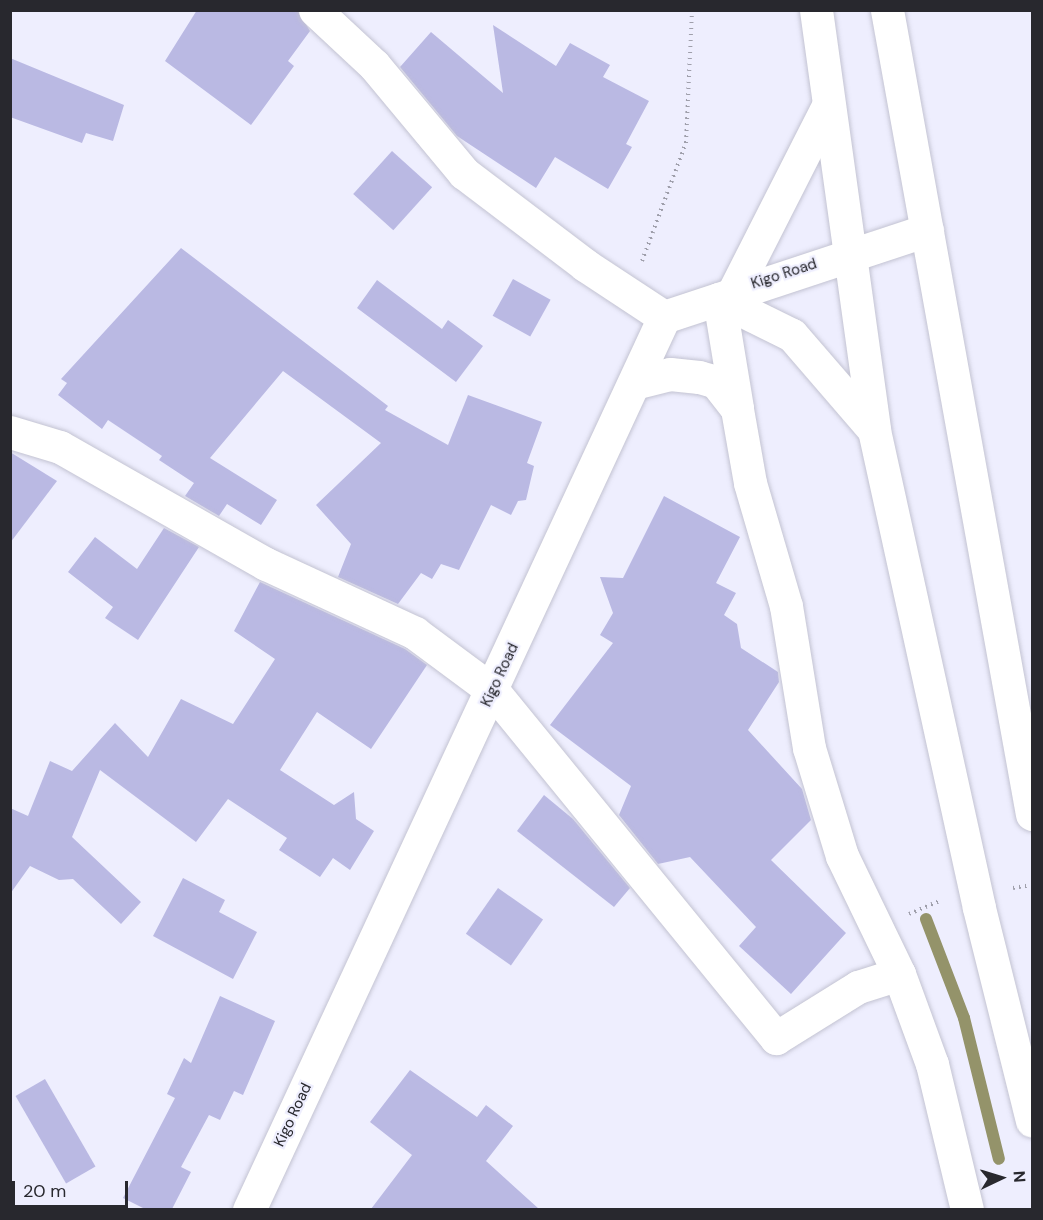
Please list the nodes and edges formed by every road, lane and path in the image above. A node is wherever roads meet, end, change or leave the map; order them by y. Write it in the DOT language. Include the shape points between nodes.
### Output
graph roads {
  1 [pos="315,10"];
  2 [pos="816,10"];
  3 [pos="887,10"];
  4 [pos="827,108"];
  5 [pos="927,230"];
  6 [pos="850,254"];
  7 [pos="726,295"];
  8 [pos="664,317"];
  9 [pos="634,383"];
  10 [pos="737,410"];
  11 [pos="874,430"];
  12 [pos="10,432"];
  13 [pos="493,691"];
  14 [pos="1032,814"];
  15 [pos="899,974"];
  16 [pos="1032,1120"];
  17 [pos="249,1209"];
  18 [pos="967,1209"];
  1 -- 8 [label="main road" via="374,66 464,173 576,259"];
  2 -- 4 [label="main road"];
  3 -- 5 [label="main road"];
  4 -- 6 [label="main road"];
  4 -- 7 [label="main road"];
  5 -- 6 [label="main road, Kigo Road"];
  5 -- 14 [label="main road"];
  6 -- 7 [label="main road, Kigo Road"];
  6 -- 11 [label="main road"];
  7 -- 8 [label="main road, Kigo Road"];
  7 -- 10 [label="main road"];
  7 -- 11 [label="main road" via="792,335"];
  8 -- 9 [label="main road, Kigo Road"];
  9 -- 10 [label="main road" via="670,374 699,377 716,382"];
  9 -- 13 [label="main road, Kigo Road"];
  10 -- 15 [label="main road" via="750,483 786,606 809,748 842,856"];
  11 -- 16 [label="main road"];
  12 -- 13 [label="main road" via="60,447 266,564 415,633"];
  13 -- 15 [label="main road" via="776,1038 858,987"];
  13 -- 17 [label="main road, Kigo Road"];
  15 -- 18 [label="main road" via="932,1064"];
}
